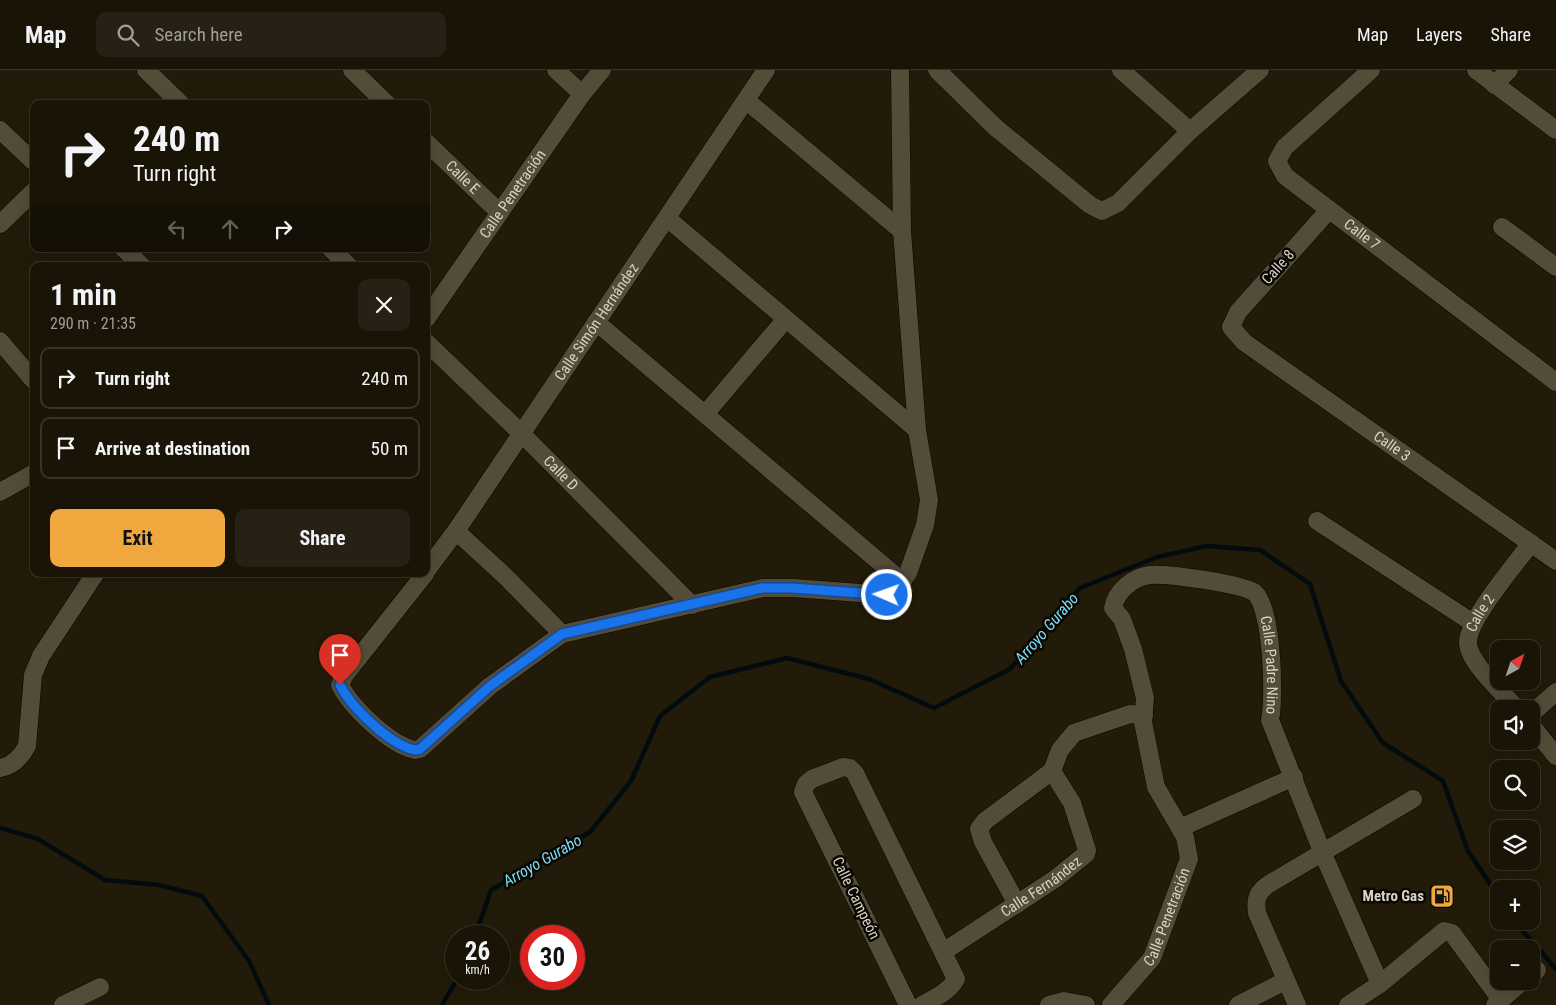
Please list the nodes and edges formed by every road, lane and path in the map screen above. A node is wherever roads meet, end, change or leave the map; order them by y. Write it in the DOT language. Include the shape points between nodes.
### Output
graph roads {
  1 [pos="146,70"];
  2 [pos="352,70"];
  3 [pos="556,70"];
  4 [pos="602,70"];
  5 [pos="766,70"];
  6 [pos="900,70"];
  7 [pos="937,70"];
  8 [pos="1121,70"];
  9 [pos="1260,70"];
  10 [pos="1370,70"];
  11 [pos="1476,70"];
  12 [pos="1509,70"];
  13 [pos="1494,84"];
  14 [pos="582,94"];
  15 [pos="177,100"];
  16 [pos="383,100"];
  17 [pos="747,101"];
  18 [pos="0,130"];
  19 [pos="1190,130"];
  20 [pos="1556,130"];
  21 [pos="430,146"];
  22 [pos="30,158"];
  23 [pos="30,194"];
  24 [pos="1329,210"];
  25 [pos="499,212"];
  26 [pos="667,218"];
  27 [pos="0,224"];
  28 [pos="1502,227"];
  29 [pos="902,231"];
  30 [pos="127,252"];
  31 [pos="333,252"];
  32 [pos="138,262"];
  33 [pos="344,262"];
  34 [pos="1556,267"];
  35 [pos="430,313"];
  36 [pos="786,320"];
  37 [pos="596,322"];
  38 [pos="1231,327"];
  39 [pos="0,341"];
  40 [pos="430,346"];
  41 [pos="30,376"];
  42 [pos="1556,382"];
  43 [pos="706,413"];
  44 [pos="917,430"];
  45 [pos="521,432"];
  46 [pos="30,475"];
  47 [pos="0,492"];
  48 [pos="1317,521"];
  49 [pos="456,531"];
  50 [pos="1531,543"];
  51 [pos="1556,561"];
  52 [pos="430,566"];
  53 [pos="93,577"];
  54 [pos="422,577"];
  55 [pos="903,582"];
  56 [pos="692,606"];
  57 [pos="1122,619"];
  58 [pos="1473,623"];
  59 [pos="562,634"];
  60 [pos="1556,692"];
  61 [pos="1509,700"];
  62 [pos="1540,706"];
  63 [pos="1144,715"];
  64 [pos="1540,736"];
  65 [pos="1556,756"];
  66 [pos="0,768"];
  67 [pos="1052,771"];
  68 [pos="1294,777"];
  69 [pos="1414,799"];
  70 [pos="1180,828"];
  71 [pos="1323,854"];
  72 [pos="1017,904"];
  73 [pos="943,952"];
  74 [pos="1285,981"];
  75 [pos="1380,984"];
  76 [pos="100,986"];
  77 [pos="1512,990"];
  78 [pos="1498,1002"];
  79 [pos="63,1005"];
  80 [pos="908,1005"];
  81 [pos="922,1005"];
  82 [pos="1049,1005"];
  83 [pos="1086,1005"];
  84 [pos="1111,1005"];
  85 [pos="1238,1005"];
  86 [pos="1297,1005"];
  87 [pos="1348,1005"];
  1 -- 15 [label="street"];
  2 -- 16 [label="street"];
  3 -- 14 [label="street"];
  4 -- 14 [label="street, Calle Penetración"];
  5 -- 17 [label="street, Calle Simón Hernández"];
  6 -- 29 [label="street"];
  7 -- 19 [label="street" via="995,127 1090,205 1102,211 1118,203"];
  8 -- 19 [label="street"];
  9 -- 19 [label="street"];
  10 -- 24 [label="street, Calle 7" via="1285,147 1278,161 1285,176"];
  11 -- 13 [label="street"];
  12 -- 13 [label="street"];
  13 -- 20 [label="street"];
  14 -- 25 [label="street, Calle Penetración"];
  17 -- 26 [label="street, Calle Simón Hernández"];
  17 -- 29 [label="street"];
  18 -- 22 [label="street"];
  21 -- 25 [label="street, Calle E"];
  23 -- 27 [label="street"];
  24 -- 38 [label="street, Calle 8" via="1238,312"];
  24 -- 42 [label="street, Calle 7"];
  25 -- 35 [label="street, Calle Penetración"];
  26 -- 36 [label="street"];
  26 -- 37 [label="street, Calle Simón Hernández"];
  28 -- 34 [label="street"];
  29 -- 44 [label="street"];
  30 -- 32 [label="street"];
  31 -- 33 [label="street"];
  36 -- 43 [label="street"];
  36 -- 44 [label="street"];
  37 -- 43 [label="street"];
  37 -- 45 [label="street, Calle Simón Hernández"];
  38 -- 50 [label="street, Calle 3" via="1244,342"];
  39 -- 41 [label="street"];
  40 -- 45 [label="street, Calle D"];
  43 -- 55 [label="street"];
  44 -- 55 [label="street" via="929,500 919,547"];
  45 -- 49 [label="street, Calle Simón Hernández"];
  45 -- 56 [label="street, Calle D"];
  46 -- 47 [label="street"];
  48 -- 58 [label="street"];
  49 -- 52 [label="street, Calle Simón Hernández"];
  49 -- 59 [label="street"];
  50 -- 51 [label="street, Calle 3"];
  50 -- 58 [label="street, Calle 2"];
  53 -- 66 [label="street" via="41,656 33,675 27,746 22,756"];
  54 -- 59 [label="street, Calle Simón Hernández" via="340,685 352,703 398,744 420,749 490,686"];
  55 -- 56 [label="street" via="887,595 762,588"];
  56 -- 59 [label="street"];
  57 -- 63 [label="street, Calle Penetración" via="1134,649 1145,698"];
  57 -- 68 [label="street, Calle Padre Nino" via="1113,608 1115,598 1125,587 1152,574 1240,585 1256,593 1266,612 1273,708 1270,720"];
  58 -- 61 [label="street, Calle 2" via="1468,644 1476,662"];
  60 -- 62 [label="street"];
  63 -- 67 [label="street" via="1130,714 1074,733 1060,750"];
  63 -- 70 [label="street, Calle Penetración" via="1156,787"];
  64 -- 65 [label="street"];
  67 -- 72 [label="street, Calle Fernández" via="1072,803 1087,850 1083,858"];
  67 -- 72 [label="street" via="985,821 979,829"];
  68 -- 70 [label="street"];
  68 -- 71 [label="street, Calle Padre Nino"];
  69 -- 71 [label="street"];
  70 -- 84 [label="street, Calle Penetración" via="1190,859 1152,958"];
  71 -- 74 [label="street" via="1269,884 1258,894 1257,913"];
  71 -- 75 [label="street, Calle Padre Nino"];
  72 -- 73 [label="street, Calle Fernández"];
  73 -- 80 [label="street, Calle Campeón" via="850,768 843,766 812,779 804,792"];
  73 -- 81 [label="street" via="956,979 946,992"];
  74 -- 85 [label="street"];
  74 -- 86 [label="street"];
  75 -- 78 [label="street" via="1439,933 1448,932 1452,933"];
  75 -- 87 [label="street"];
  76 -- 79 [label="street"];
  77 -- 78 [label="street"];
  82 -- 83 [label="street" via="1064,1001"];
}
